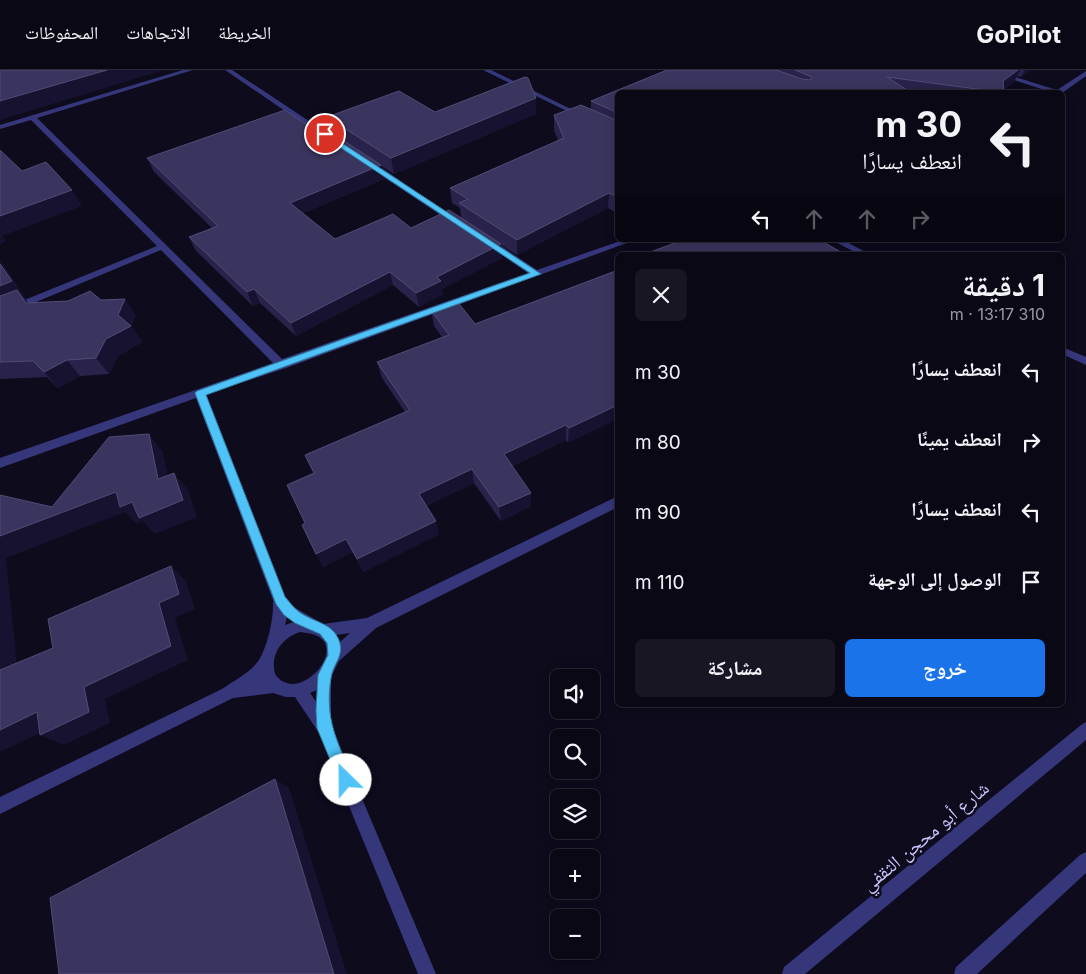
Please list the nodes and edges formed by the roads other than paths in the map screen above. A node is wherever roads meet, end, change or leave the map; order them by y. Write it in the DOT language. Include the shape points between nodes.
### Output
graph roads {
  1 [pos="190,70"];
  2 [pos="228,70"];
  3 [pos="486,70"];
  4 [pos="986,70"];
  5 [pos="1086,73"];
  6 [pos="1051,90"];
  7 [pos="1061,90"];
  8 [pos="32,118"];
  9 [pos="591,121"];
  10 [pos="0,127"];
  11 [pos="336,142"];
  12 [pos="361,158"];
  13 [pos="461,224"];
  14 [pos="478,235"];
  15 [pos="625,242"];
  16 [pos="851,243"];
  17 [pos="162,247"];
  18 [pos="863,252"];
  19 [pos="536,274"];
  20 [pos="0,314"];
  21 [pos="1065,351"];
  22 [pos="1086,361"];
  23 [pos="282,365"];
  24 [pos="200,393"];
  25 [pos="0,463"];
  26 [pos="615,502"];
  27 [pos="280,600"];
  28 [pos="371,623"];
  29 [pos="319,628"];
  30 [pos="275,640"];
  31 [pos="335,656"];
  32 [pos="265,664"];
  33 [pos="324,675"];
  34 [pos="275,685"];
  35 [pos="299,690"];
  36 [pos="227,694"];
  37 [pos="324,728"];
  38 [pos="1086,730"];
  39 [pos="0,806"];
  40 [pos="1086,862"];
  41 [pos="427,974"];
  42 [pos="791,974"];
  43 [pos="963,974"];
  1 -- 8 [label="street"];
  2 -- 11 [label="street"];
  3 -- 9 [label="street"];
  4 -- 6 [label="street"];
  5 -- 7 [label="street"];
  8 -- 10 [label="street"];
  8 -- 17 [label="street"];
  12 -- 13 [label="street"];
  14 -- 19 [label="street"];
  15 -- 19 [label="street"];
  16 -- 18 [label="street"];
  17 -- 20 [label="street"];
  17 -- 23 [label="street"];
  19 -- 23 [label="street"];
  21 -- 22 [label="street"];
  23 -- 24 [label="street"];
  24 -- 25 [label="street"];
  24 -- 27 [label="street"];
  26 -- 28 [label="street"];
  27 -- 29 [label="street" via="288,611"];
  27 -- 30 [label="street" via="281,613"];
  28 -- 29 [label="street"];
  28 -- 31 [label="street"];
  29 -- 30 [label="street" via="300,626"];
  29 -- 31 [label="street" via="333,641"];
  30 -- 32 [label="street" via="267,652"];
  31 -- 33 [label="street"];
  32 -- 34 [label="street" via="267,676"];
  32 -- 36 [label="street" via="248,681"];
  33 -- 35 [label="street" via="313,685"];
  33 -- 37 [label="street"];
  34 -- 35 [label="street" via="286,690"];
  34 -- 36 [label="street"];
  35 -- 37 [label="street"];
  36 -- 39 [label="street"];
  37 -- 41 [label="street"];
  38 -- 42 [label="street, شارع أبو محجن الثقفي"];
  40 -- 43 [label="street"];
}
